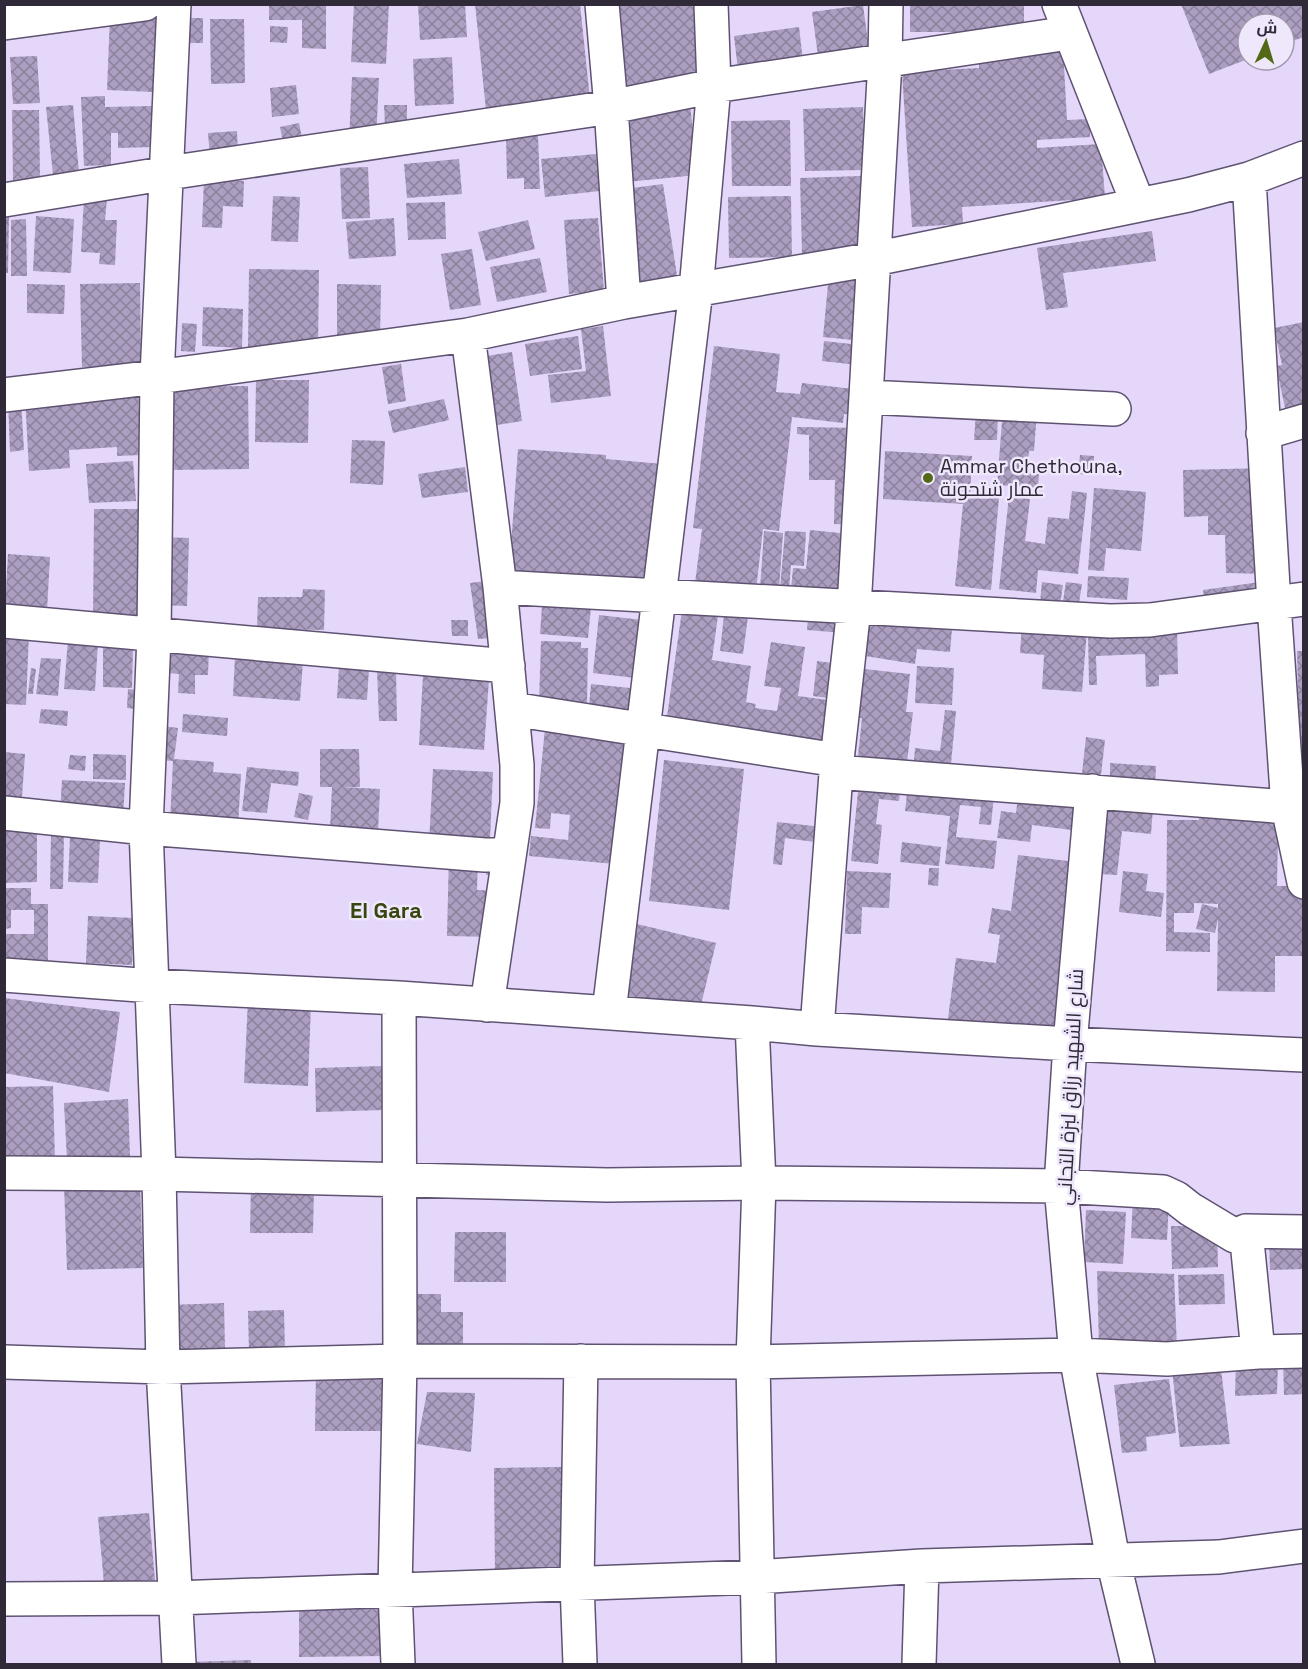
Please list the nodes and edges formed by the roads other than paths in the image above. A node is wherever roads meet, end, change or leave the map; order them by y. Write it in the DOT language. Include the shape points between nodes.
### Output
graph roads {
  1 [pos="145,4"];
  2 [pos="174,4"];
  3 [pos="602,4"];
  4 [pos="711,4"];
  5 [pos="886,4"];
  6 [pos="1064,19"];
  7 [pos="4,23"];
  8 [pos="885,60"];
  9 [pos="714,86"];
  10 [pos="611,107"];
  11 [pos="1304,158"];
  12 [pos="168,173"];
  13 [pos="1249,179"];
  14 [pos="4,200"];
  15 [pos="1138,204"];
  16 [pos="874,259"];
  17 [pos="696,290"];
  18 [pos="624,302"];
  19 [pos="468,335"];
  20 [pos="158,377"];
  21 [pos="4,395"];
  22 [pos="866,398"];
  23 [pos="1114,409"];
  24 [pos="1304,421"];
  25 [pos="1263,433"];
  26 [pos="500,587"];
  27 [pos="658,595"];
  28 [pos="1289,601"];
  29 [pos="854,608"];
  30 [pos="4,621"];
  31 [pos="154,636"];
  32 [pos="508,666"];
  33 [pos="512,709"];
  34 [pos="643,729"];
  35 [pos="837,766"];
  36 [pos="1092,791"];
  37 [pos="1288,807"];
  38 [pos="4,813"];
  39 [pos="146,828"];
  40 [pos="508,855"];
  41 [pos="1304,882"];
  42 [pos="4,975"];
  43 [pos="153,986"];
  44 [pos="399,998"];
  45 [pos="487,1005"];
  46 [pos="609,1012"];
  47 [pos="752,1023"];
  48 [pos="817,1029"];
  49 [pos="1070,1044"];
  50 [pos="1304,1055"];
  51 [pos="4,1173"];
  52 [pos="159,1174"];
  53 [pos="401,1180"];
  54 [pos="759,1184"];
  55 [pos="1061,1186"];
  56 [pos="1246,1231"];
  57 [pos="1304,1232"];
  58 [pos="1258,1352"];
  59 [pos="1304,1352"];
  60 [pos="1076,1355"];
  61 [pos="400,1361"];
  62 [pos="581,1361"];
  63 [pos="4,1362"];
  64 [pos="753,1362"];
  65 [pos="163,1367"];
  66 [pos="1304,1546"];
  67 [pos="1113,1560"];
  68 [pos="922,1566"];
  69 [pos="756,1577"];
  70 [pos="577,1583"];
  71 [pos="395,1590"];
  72 [pos="175,1598"];
  73 [pos="4,1599"];
  74 [pos="179,1665"];
  75 [pos="398,1665"];
  76 [pos="580,1665"];
  77 [pos="759,1665"];
  78 [pos="919,1665"];
  79 [pos="1138,1665"];
  1 -- 7 [label="street"];
  2 -- 12 [label="street"];
  3 -- 10 [label="street"];
  4 -- 9 [label="street"];
  5 -- 8 [label="street"];
  6 -- 8 [label="street"];
  6 -- 15 [label="street"];
  8 -- 9 [label="street"];
  8 -- 16 [label="street"];
  9 -- 10 [label="street"];
  9 -- 17 [label="street"];
  10 -- 12 [label="street"];
  10 -- 18 [label="street"];
  11 -- 13 [label="street"];
  12 -- 14 [label="street"];
  12 -- 20 [label="street"];
  13 -- 15 [label="street"];
  13 -- 25 [label="street"];
  15 -- 16 [label="street"];
  16 -- 17 [label="street"];
  16 -- 22 [label="street"];
  17 -- 18 [label="street"];
  17 -- 27 [label="street"];
  18 -- 19 [label="street"];
  19 -- 20 [label="street"];
  19 -- 26 [label="street"];
  20 -- 21 [label="street"];
  20 -- 31 [label="street"];
  22 -- 23 [label="street"];
  22 -- 29 [label="street"];
  24 -- 25 [label="street"];
  25 -- 28 [label="street"];
  26 -- 27 [label="street"];
  26 -- 32 [label="street"];
  27 -- 29 [label="street"];
  27 -- 34 [label="street"];
  28 -- 29 [label="street" via="1150,620 1110,621"];
  28 -- 37 [label="street"];
  29 -- 35 [label="street"];
  30 -- 31 [label="street"];
  31 -- 32 [label="street"];
  31 -- 39 [label="street"];
  32 -- 33 [label="street"];
  33 -- 34 [label="street"];
  33 -- 40 [label="street" via="517,803"];
  34 -- 35 [label="street"];
  34 -- 46 [label="street"];
  35 -- 36 [label="street"];
  35 -- 48 [label="street"];
  36 -- 37 [label="street"];
  36 -- 49 [label="street, شارع الشهيد رزاق لبزة التجاني"];
  37 -- 41 [label="street"];
  38 -- 39 [label="street"];
  39 -- 40 [label="street"];
  39 -- 43 [label="street"];
  40 -- 45 [label="street"];
  42 -- 43 [label="street"];
  43 -- 44 [label="street"];
  43 -- 52 [label="street"];
  44 -- 45 [label="street"];
  44 -- 53 [label="street"];
  45 -- 46 [label="street"];
  46 -- 47 [label="street"];
  47 -- 48 [label="street"];
  47 -- 54 [label="street"];
  48 -- 49 [label="street"];
  49 -- 50 [label="street"];
  49 -- 55 [label="street, شارع الشهيد رزاق لبزة التجاني"];
  51 -- 52 [label="street"];
  52 -- 53 [label="street"];
  52 -- 65 [label="street"];
  53 -- 54 [label="street"];
  53 -- 61 [label="street"];
  54 -- 55 [label="street"];
  54 -- 64 [label="street"];
  55 -- 56 [label="street" via="1163,1191 1235,1236"];
  55 -- 60 [label="street, شارع الشهيد رزاق لبزة التجاني"];
  56 -- 57 [label="street"];
  56 -- 58 [label="street"];
  58 -- 59 [label="street"];
  58 -- 60 [label="street" via="1167,1359"];
  60 -- 64 [label="street"];
  60 -- 67 [label="street, شارع الشهيد رزاق لبزة التجاني"];
  61 -- 62 [label="street"];
  61 -- 65 [label="street"];
  61 -- 71 [label="street"];
  62 -- 64 [label="street"];
  62 -- 70 [label="street"];
  63 -- 65 [label="street"];
  64 -- 69 [label="street"];
  65 -- 72 [label="street"];
  66 -- 67 [label="street" via="1219,1557"];
  67 -- 68 [label="street"];
  67 -- 79 [label="street, شارع الشهيد رزاق لبزة التجاني"];
  68 -- 69 [label="street"];
  68 -- 78 [label="street"];
  69 -- 70 [label="street"];
  69 -- 77 [label="street"];
  70 -- 71 [label="street"];
  70 -- 76 [label="street"];
  71 -- 72 [label="street"];
  71 -- 75 [label="street"];
  72 -- 73 [label="street"];
  72 -- 74 [label="street"];
}
